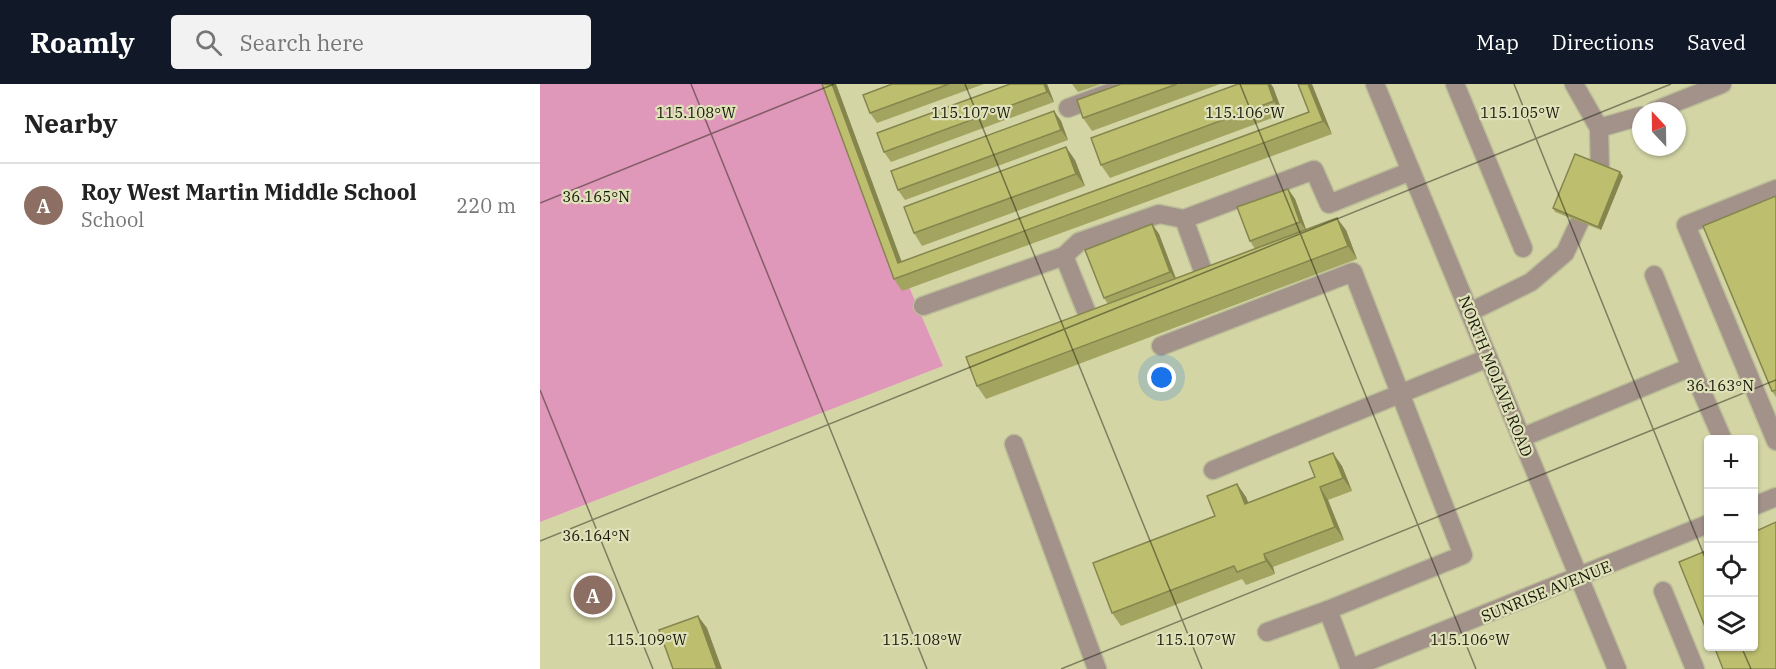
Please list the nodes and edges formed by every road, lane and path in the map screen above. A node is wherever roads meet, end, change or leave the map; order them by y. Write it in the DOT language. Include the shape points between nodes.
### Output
graph roads {
  1 [pos="1133,84"];
  2 [pos="1375,84"];
  3 [pos="1455,84"];
  4 [pos="1574,84"];
  5 [pos="1722,84"];
  6 [pos="1677,102"];
  7 [pos="1068,108"];
  8 [pos="1632,119"];
  9 [pos="1599,128"];
  10 [pos="1411,171"];
  11 [pos="1600,171"];
  12 [pos="1776,189"];
  13 [pos="1184,219"];
  14 [pos="1579,223"];
  15 [pos="1523,248"];
  16 [pos="1064,256"];
  17 [pos="1203,271"];
  18 [pos="1654,275"];
  19 [pos="923,306"];
  20 [pos="1470,312"];
  21 [pos="1087,313"];
  22 [pos="1161,346"];
  23 [pos="1488,358"];
  24 [pos="1692,367"];
  25 [pos="1400,394"];
  26 [pos="1721,435"];
  27 [pos="1521,438"];
  28 [pos="1776,441"];
  29 [pos="1014,444"];
  30 [pos="1213,470"];
  31 [pos="1776,496"];
  32 [pos="1758,504"];
  33 [pos="1704,526"];
  34 [pos="1579,578"];
  35 [pos="1663,591"];
  36 [pos="1328,610"];
  37 [pos="1267,632"];
  38 [pos="1097,669"];
  39 [pos="1350,669"];
  40 [pos="1617,669"];
  41 [pos="1695,669"];
  1 -- 7 [label="street"];
  2 -- 10 [label="street, NORTH MOJAVE ROAD"];
  3 -- 15 [label="street"];
  4 -- 9 [label="street"];
  5 -- 6 [label="street"];
  8 -- 9 [label="street"];
  9 -- 11 [label="street"];
  10 -- 13 [label="street" via="1329,204 1314,170"];
  10 -- 20 [label="street, NORTH MOJAVE ROAD"];
  12 -- 28 [label="street" via="1686,225"];
  13 -- 16 [label="street" via="1159,214 1079,242"];
  13 -- 17 [label="street"];
  14 -- 20 [label="street" via="1564,253 1531,282"];
  16 -- 19 [label="street"];
  16 -- 21 [label="street"];
  18 -- 24 [label="street"];
  20 -- 23 [label="street, NORTH MOJAVE ROAD"];
  22 -- 25 [label="street" via="1353,272"];
  23 -- 25 [label="street"];
  23 -- 27 [label="street, NORTH MOJAVE ROAD"];
  24 -- 26 [label="street"];
  24 -- 27 [label="street"];
  25 -- 30 [label="street"];
  25 -- 36 [label="street" via="1463,555"];
  27 -- 34 [label="street, NORTH MOJAVE ROAD"];
  29 -- 38 [label="street"];
  31 -- 32 [label="street"];
  33 -- 34 [label="street, SUNRISE AVENUE"];
  34 -- 39 [label="street, SUNRISE AVENUE"];
  34 -- 40 [label="street, NORTH MOJAVE ROAD"];
  35 -- 41 [label="street"];
  36 -- 37 [label="street"];
  36 -- 39 [label="street"];
}
